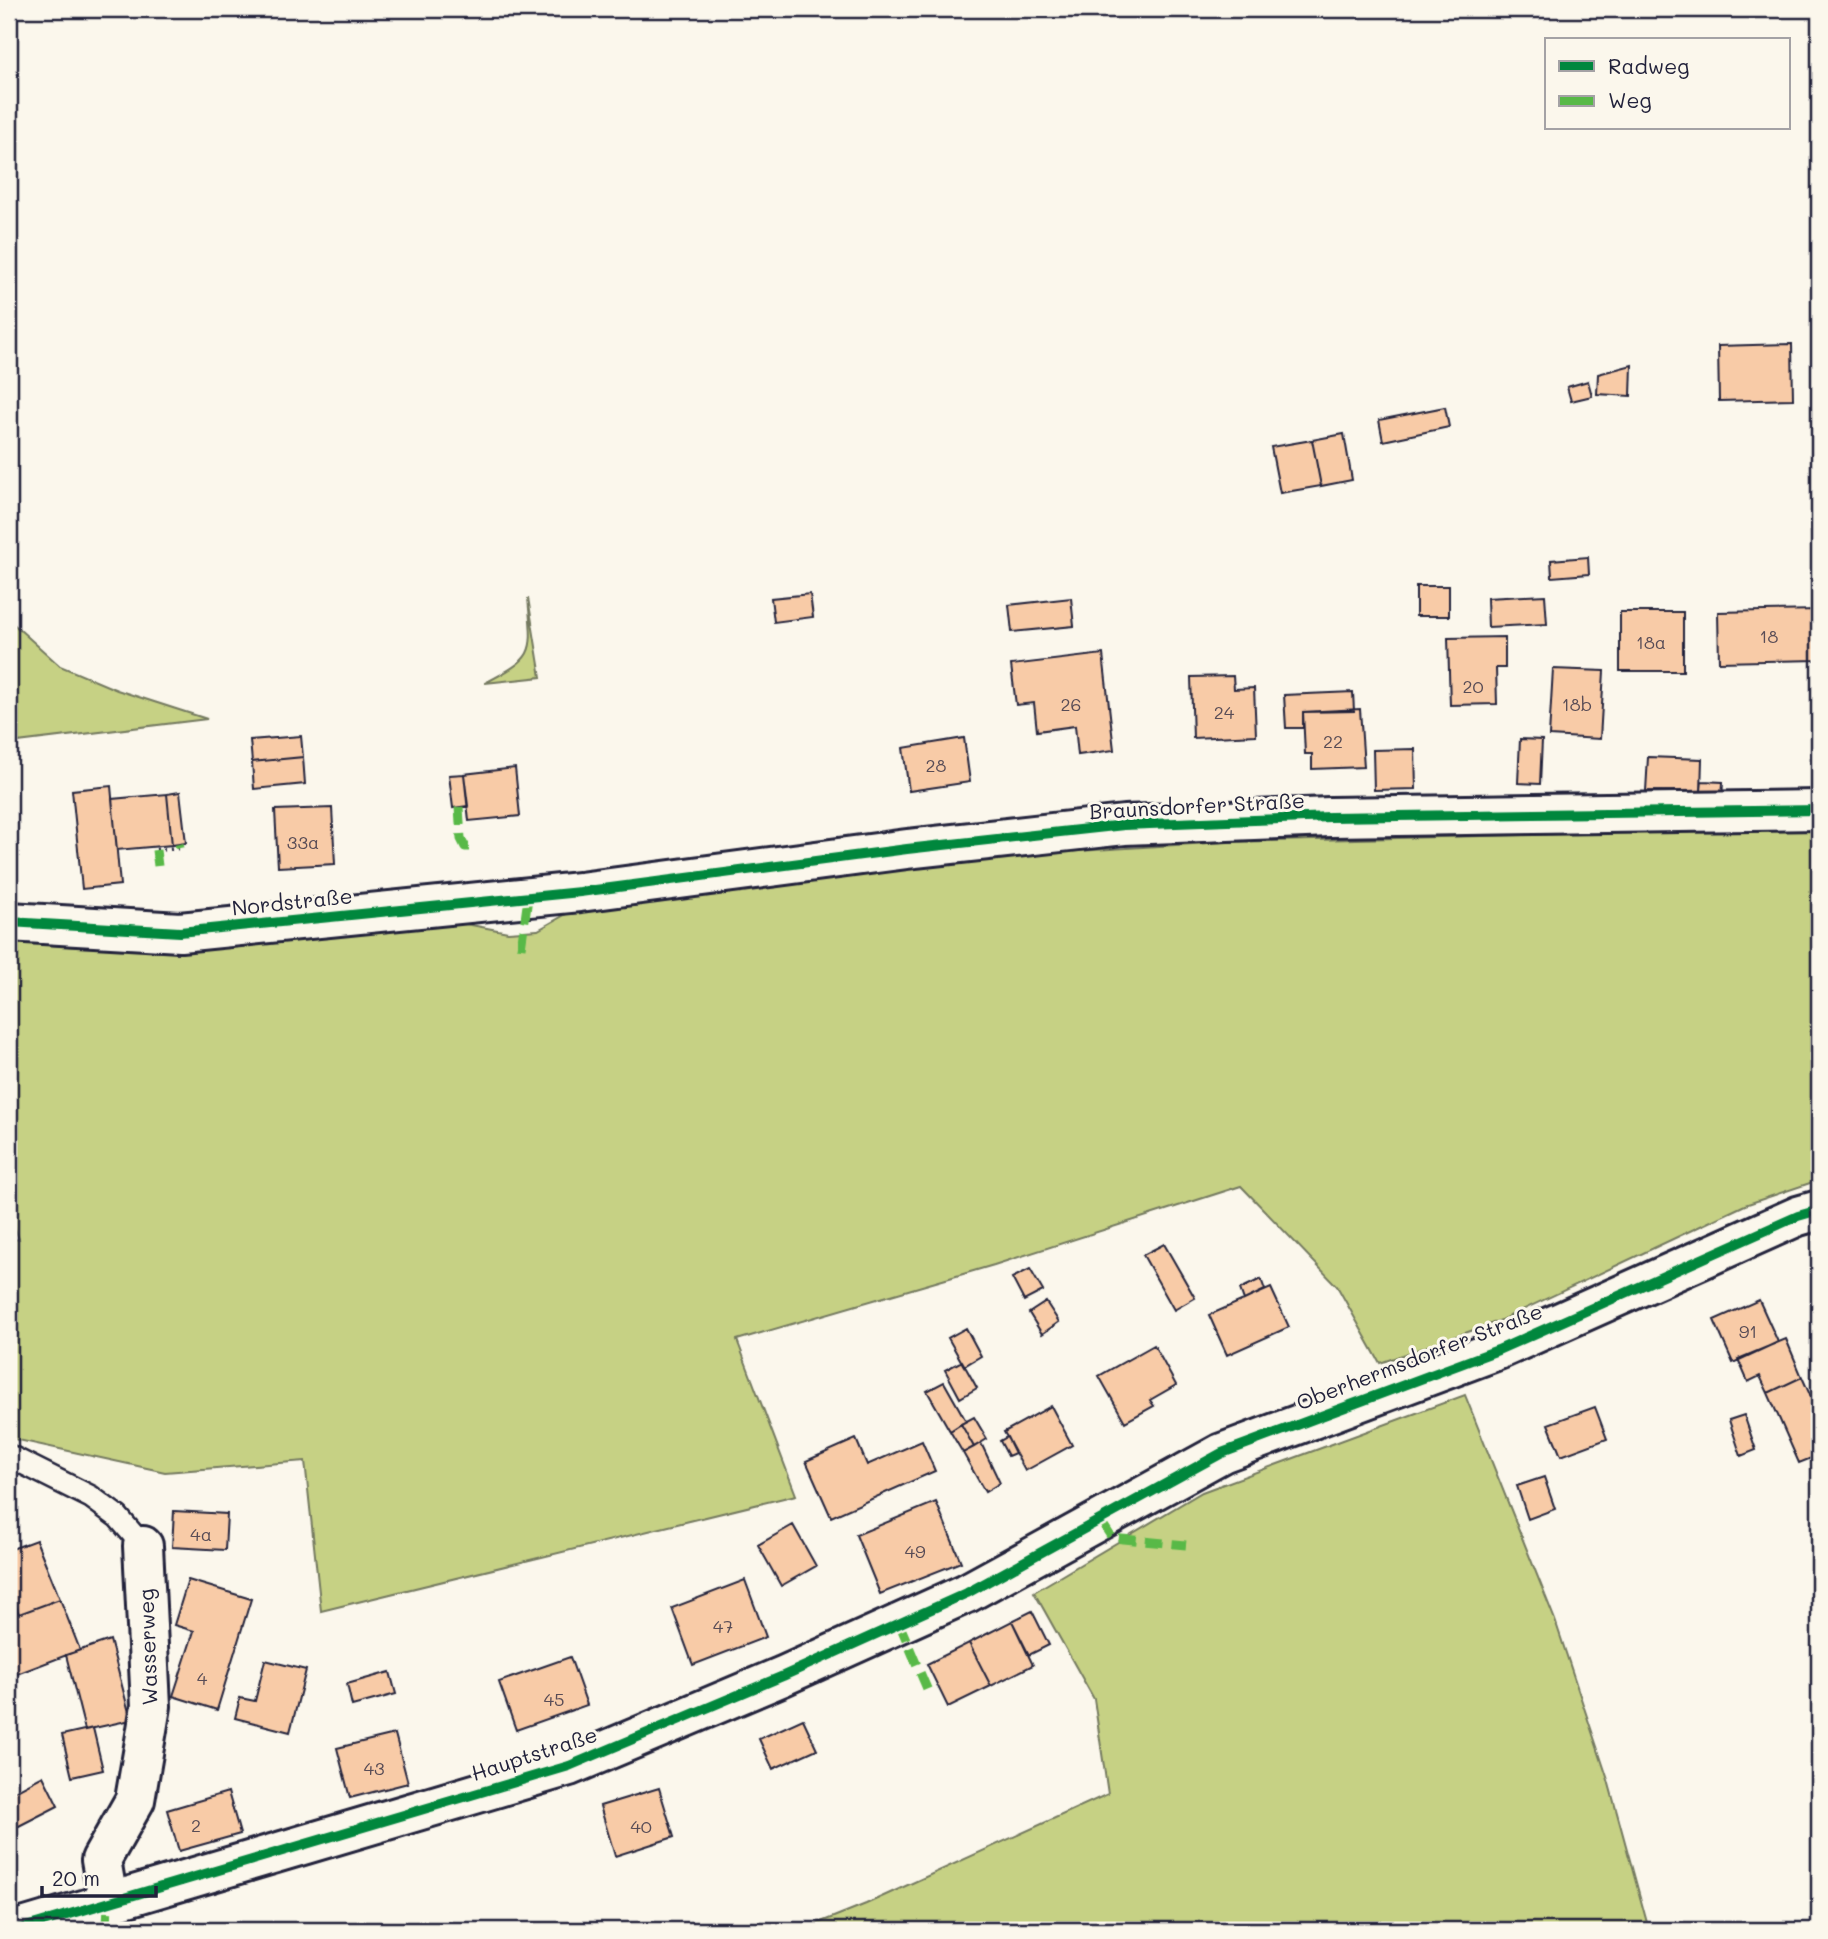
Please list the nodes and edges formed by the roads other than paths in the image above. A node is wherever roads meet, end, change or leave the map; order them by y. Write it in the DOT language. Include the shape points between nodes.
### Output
graph roads {
  1 [pos="1819,810"];
  2 [pos="580,892"];
  3 [pos="9,922"];
  4 [pos="1819,1210"];
  5 [pos="9,1456"];
  6 [pos="143,1546"];
  7 [pos="1041,1555"];
  8 [pos="108,1900"];
  9 [pos="16,1930"];
  1 -- 2 [label="street, Braunsdorfer Straße" via="1330,817 1124,825"];
  2 -- 3 [label="street, Nordstraße" via="180,932"];
  4 -- 7 [label="street, Oberhermsdorfer Straße" via="1498,1350 1222,1453"];
  5 -- 6 [label="lane, Wasserweg" via="91,1497 118,1517"];
  6 -- 8 [label="street, Wasserweg" via="151,1706 135,1800 101,1860"];
  7 -- 8 [label="street, Hauptstraße" via="783,1676 569,1766"];
  8 -- 9 [label="street, Hauptstraße"];
}
